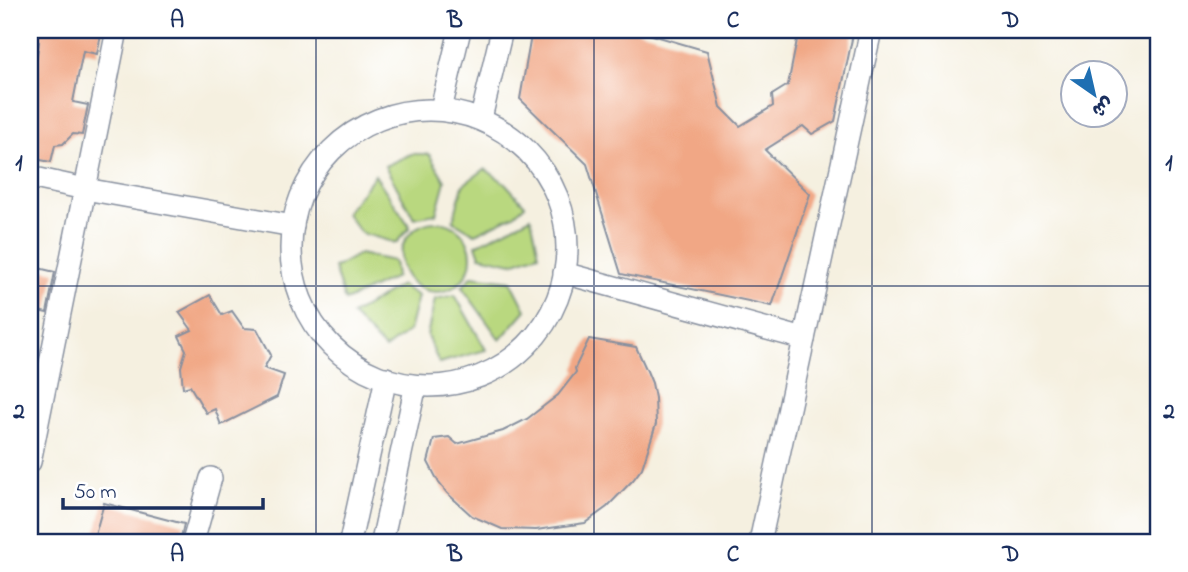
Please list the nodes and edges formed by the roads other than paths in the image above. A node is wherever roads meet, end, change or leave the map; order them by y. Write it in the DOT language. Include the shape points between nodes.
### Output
graph roads {
  1 [pos="117,30"];
  2 [pos="460,30"];
  3 [pos="502,30"];
  4 [pos="871,30"];
  5 [pos="441,109"];
  6 [pos="481,118"];
  7 [pos="30,177"];
  8 [pos="85,189"];
  9 [pos="293,226"];
  10 [pos="564,273"];
  11 [pos="804,339"];
  12 [pos="386,378"];
  13 [pos="415,389"];
  14 [pos="30,462"];
  15 [pos="211,478"];
  16 [pos="351,540"];
  17 [pos="193,542"];
  18 [pos="382,542"];
  19 [pos="760,542"];
  1 -- 8 [label="street"];
  2 -- 5 [label="street"];
  3 -- 6 [label="street"];
  4 -- 11 [label="street"];
  5 -- 6 [label="street"];
  5 -- 9 [label="street" via="399,112 361,127 329,153 305,187"];
  6 -- 10 [label="street" via="510,134 535,157 553,185 565,216 568,250"];
  7 -- 8 [label="street"];
  8 -- 9 [label="street"];
  8 -- 14 [label="street"];
  9 -- 12 [label="street" via="291,261 299,294 314,325 337,351"];
  10 -- 11 [label="street"];
  10 -- 13 [label="street" via="543,327 515,356 479,377"];
  11 -- 19 [label="street"];
  12 -- 13 [label="street"];
  12 -- 16 [label="street"];
  13 -- 18 [label="street"];
  15 -- 17 [label="street"];
  16 -- 18 [label="street"];
}
